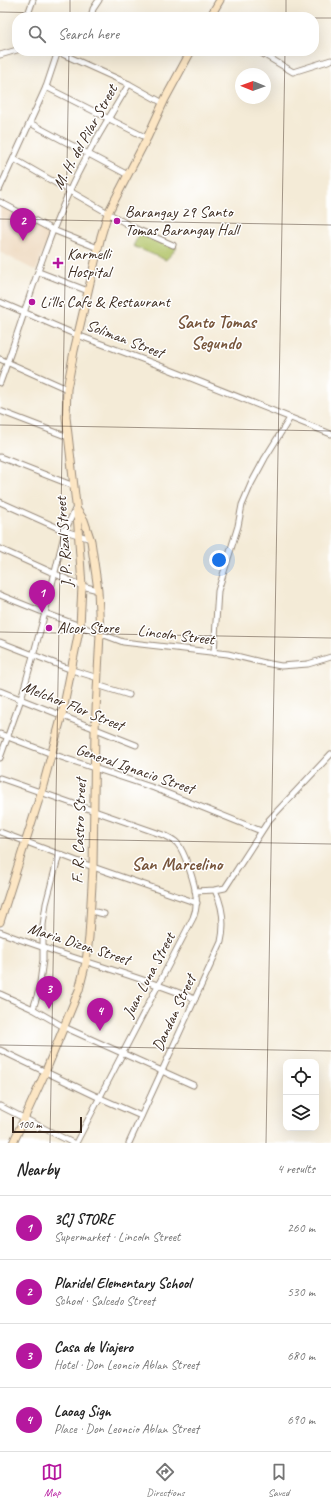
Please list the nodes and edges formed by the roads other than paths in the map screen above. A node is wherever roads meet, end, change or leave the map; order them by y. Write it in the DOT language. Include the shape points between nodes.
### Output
graph roads {
  1 [pos="31,0"];
  2 [pos="99,0"];
  3 [pos="220,0"];
  4 [pos="28,12"];
  5 [pos="92,12"];
  6 [pos="213,12"];
  7 [pos="12,51"];
  8 [pos="0,55"];
  9 [pos="57,56"];
  10 [pos="67,56"];
  11 [pos="188,56"];
  12 [pos="268,56"];
  13 [pos="331,60"];
  14 [pos="129,84"];
  15 [pos="46,87"];
  16 [pos="163,102"];
  17 [pos="108,120"];
  18 [pos="30,123"];
  19 [pos="147,138"];
  20 [pos="88,153"];
  21 [pos="14,159"];
  22 [pos="128,175"];
  23 [pos="0,188"];
  24 [pos="69,191"];
  25 [pos="0,202"];
  26 [pos="108,213"];
  27 [pos="53,230"];
  28 [pos="173,245"];
  29 [pos="98,248"];
  30 [pos="39,272"];
  31 [pos="88,291"];
  32 [pos="0,302"];
  33 [pos="24,313"];
  34 [pos="77,335"];
  35 [pos="0,359"];
  36 [pos="8,362"];
  37 [pos="0,383"];
  38 [pos="67,389"];
  39 [pos="0,411"];
  40 [pos="290,418"];
  41 [pos="331,434"];
  42 [pos="68,437"];
  43 [pos="0,457"];
  44 [pos="74,486"];
  45 [pos="0,502"];
  46 [pos="76,508"];
  47 [pos="65,531"];
  48 [pos="78,536"];
  49 [pos="91,539"];
  50 [pos="0,549"];
  51 [pos="55,574"];
  52 [pos="82,586"];
  53 [pos="98,590"];
  54 [pos="0,595"];
  55 [pos="45,613"];
  56 [pos="80,626"];
  57 [pos="100,634"];
  58 [pos="0,642"];
  59 [pos="214,653"];
  60 [pos="34,655"];
  61 [pos="331,657"];
  62 [pos="72,670"];
  63 [pos="97,682"];
  64 [pos="0,691"];
  65 [pos="129,694"];
  66 [pos="21,699"];
  67 [pos="62,715"];
  68 [pos="95,729"];
  69 [pos="0,734"];
  70 [pos="8,737"];
  71 [pos="136,745"];
  72 [pos="52,754"];
  73 [pos="331,754"];
  74 [pos="0,758"];
  75 [pos="95,768"];
  76 [pos="0,778"];
  77 [pos="41,793"];
  78 [pos="95,812"];
  79 [pos="261,831"];
  80 [pos="0,832"];
  81 [pos="26,842"];
  82 [pos="59,854"];
  83 [pos="94,867"];
  84 [pos="215,890"];
  85 [pos="195,891"];
  86 [pos="196,903"];
  87 [pos="91,911"];
  88 [pos="104,914"];
  89 [pos="0,922"];
  90 [pos="0,932"];
  91 [pos="44,947"];
  92 [pos="86,962"];
  93 [pos="159,984"];
  94 [pos="0,994"];
  95 [pos="194,999"];
  96 [pos="33,1009"];
  97 [pos="64,1027"];
  98 [pos="0,1050"];
  99 [pos="122,1054"];
  100 [pos="161,1072"];
  101 [pos="45,1073"];
  102 [pos="193,1086"];
  103 [pos="100,1098"];
  104 [pos="0,1106"];
  105 [pos="141,1116"];
  106 [pos="25,1120"];
  107 [pos="13,1143"];
  108 [pos="75,1143"];
  109 [pos="129,1143"];
  1 -- 4 [label="street"];
  2 -- 5 [label="street"];
  3 -- 6 [label="main road"];
  7 -- 8 [label="street"];
  9 -- 15 [label="street"];
  10 -- 14 [label="street"];
  11 -- 16 [label="main road, J. P. Rizal Street"];
  12 -- 13 [label="street" via="293,72"];
  14 -- 16 [label="street"];
  14 -- 17 [label="street, M. H. del Pilar Street"];
  15 -- 17 [label="street"];
  15 -- 18 [label="street"];
  16 -- 19 [label="main road, J. P. Rizal Street"];
  17 -- 19 [label="street"];
  17 -- 20 [label="street, M. H. del Pilar Street"];
  18 -- 20 [label="street"];
  18 -- 21 [label="street"];
  19 -- 22 [label="main road, J. P. Rizal Street"];
  20 -- 22 [label="street"];
  20 -- 24 [label="street, M. H. del Pilar Street"];
  21 -- 23 [label="street"];
  21 -- 24 [label="street"];
  22 -- 26 [label="main road, J. P. Rizal Street"];
  24 -- 26 [label="street"];
  24 -- 27 [label="street, M. H. del Pilar Street"];
  25 -- 27 [label="street"];
  26 -- 28 [label="street"];
  26 -- 29 [label="main road, J. P. Rizal Street"];
  27 -- 29 [label="street"];
  27 -- 30 [label="street, M. H. del Pilar Street"];
  29 -- 31 [label="main road, J. P. Rizal Street"];
  30 -- 31 [label="street"];
  30 -- 33 [label="street, M. H. del Pilar Street"];
  31 -- 34 [label="main road, J. P. Rizal Street"];
  32 -- 33 [label="street, Soliman Street"];
  33 -- 34 [label="street, Soliman Street"];
  33 -- 36 [label="street, M. H. del Pilar Street"];
  34 -- 38 [label="main road, J. P. Rizal Street"];
  34 -- 40 [label="street, Soliman Street"];
  35 -- 36 [label="street"];
  36 -- 37 [label="street, M. H. del Pilar Street"];
  36 -- 38 [label="street"];
  38 -- 42 [label="main road, J. P. Rizal Street"];
  39 -- 42 [label="street"];
  40 -- 41 [label="street, Soliman Street"];
  40 -- 59 [label="street" via="265,458 242,505 218,591"];
  42 -- 44 [label="main road, J. P. Rizal Street"];
  43 -- 44 [label="street"];
  44 -- 46 [label="main road, J. P. Rizal Street"];
  45 -- 47 [label="street"];
  46 -- 47 [label="street"];
  46 -- 48 [label="main road, J. P. Rizal Street"];
  46 -- 49 [label="main road, F. R. Castro Street"];
  47 -- 48 [label="street"];
  47 -- 51 [label="street"];
  48 -- 49 [label="street"];
  48 -- 52 [label="main road, J. P. Rizal Street"];
  49 -- 53 [label="main road, F. R. Castro Street"];
  50 -- 51 [label="street"];
  51 -- 52 [label="street"];
  51 -- 55 [label="street"];
  52 -- 53 [label="street"];
  52 -- 56 [label="main road, J. P. Rizal Street"];
  53 -- 57 [label="main road, F. R. Castro Street"];
  54 -- 55 [label="street, Lincoln Street"];
  55 -- 56 [label="street, Lincoln Street"];
  55 -- 60 [label="street"];
  56 -- 57 [label="street, Lincoln Street"];
  56 -- 62 [label="main road, J. P. Rizal Street"];
  57 -- 59 [label="street, Lincoln Street" via="122,642"];
  57 -- 63 [label="main road, F. R. Castro Street"];
  58 -- 60 [label="street"];
  59 -- 61 [label="street, Lincoln Street" via="281,666 308,664"];
  60 -- 62 [label="street"];
  60 -- 66 [label="street"];
  62 -- 63 [label="street"];
  62 -- 67 [label="main road, J. P. Rizal Street"];
  63 -- 65 [label="street"];
  63 -- 68 [label="main road, F. R. Castro Street"];
  64 -- 66 [label="street, Melchor Flor Street"];
  66 -- 67 [label="street, Melchor Flor Street"];
  66 -- 70 [label="street"];
  67 -- 68 [label="street, Melchor Flor Street"];
  67 -- 72 [label="main road, J. P. Rizal Street"];
  68 -- 71 [label="street, Melchor Flor Street"];
  68 -- 75 [label="main road, F. R. Castro Street"];
  69 -- 70 [label="street, General Ignacio Street"];
  70 -- 72 [label="street, General Ignacio Street"];
  70 -- 74 [label="street"];
  72 -- 75 [label="street, General Ignacio Street"];
  72 -- 77 [label="main road, J. P. Rizal Street"];
  73 -- 79 [label="street" via="277,810"];
  75 -- 78 [label="main road, F. R. Castro Street"];
  75 -- 79 [label="street, General Ignacio Street" via="154,788"];
  76 -- 77 [label="street, Juan Luna Street"];
  77 -- 78 [label="street, Juan Luna Street"];
  77 -- 81 [label="main road, J. P. Rizal Street"];
  78 -- 83 [label="main road, F. R. Castro Street"];
  78 -- 85 [label="street, Juan Luna Street" via="166,836 178,844"];
  79 -- 84 [label="street" via="227,885 222,890"];
  80 -- 81 [label="street"];
  81 -- 82 [label="street"];
  81 -- 89 [label="main road, J. P. Rizal Street"];
  82 -- 83 [label="street"];
  82 -- 91 [label="street" via="46,904 43,925"];
  83 -- 86 [label="street"];
  83 -- 87 [label="main road, F. R. Castro Street"];
  84 -- 85 [label="street"];
  84 -- 95 [label="street, Dandan Street" via="222,910 221,942"];
  85 -- 86 [label="street, Juan Luna Street"];
  86 -- 93 [label="street, Juan Luna Street" via="193,918"];
  87 -- 88 [label="street"];
  87 -- 92 [label="main road, F. R. Castro Street"];
  90 -- 91 [label="street, Maria Dizon Street"];
  91 -- 92 [label="street, Maria Dizon Street"];
  91 -- 96 [label="street"];
  92 -- 93 [label="street, Maria Dizon Street"];
  92 -- 97 [label="main road, F. R. Castro Street" via="79,990"];
  93 -- 95 [label="street, Maria Dizon Street"];
  93 -- 99 [label="street, Juan Luna Street"];
  94 -- 96 [label="street"];
  95 -- 100 [label="street, Dandan Street"];
  96 -- 97 [label="street"];
  97 -- 99 [label="street"];
  97 -- 101 [label="main road, F. R. Castro Street"];
  98 -- 101 [label="street"];
  99 -- 100 [label="street"];
  99 -- 103 [label="street, Juan Luna Street"];
  100 -- 102 [label="street"];
  100 -- 105 [label="street, Dandan Street"];
  101 -- 103 [label="street"];
  101 -- 106 [label="main road, F. R. Castro Street"];
  103 -- 105 [label="street"];
  103 -- 108 [label="street, Juan Luna Street"];
  104 -- 106 [label="street"];
  105 -- 109 [label="street, Dandan Street"];
  106 -- 107 [label="main road, F. R. Castro Street"];
  106 -- 108 [label="street"];
}
